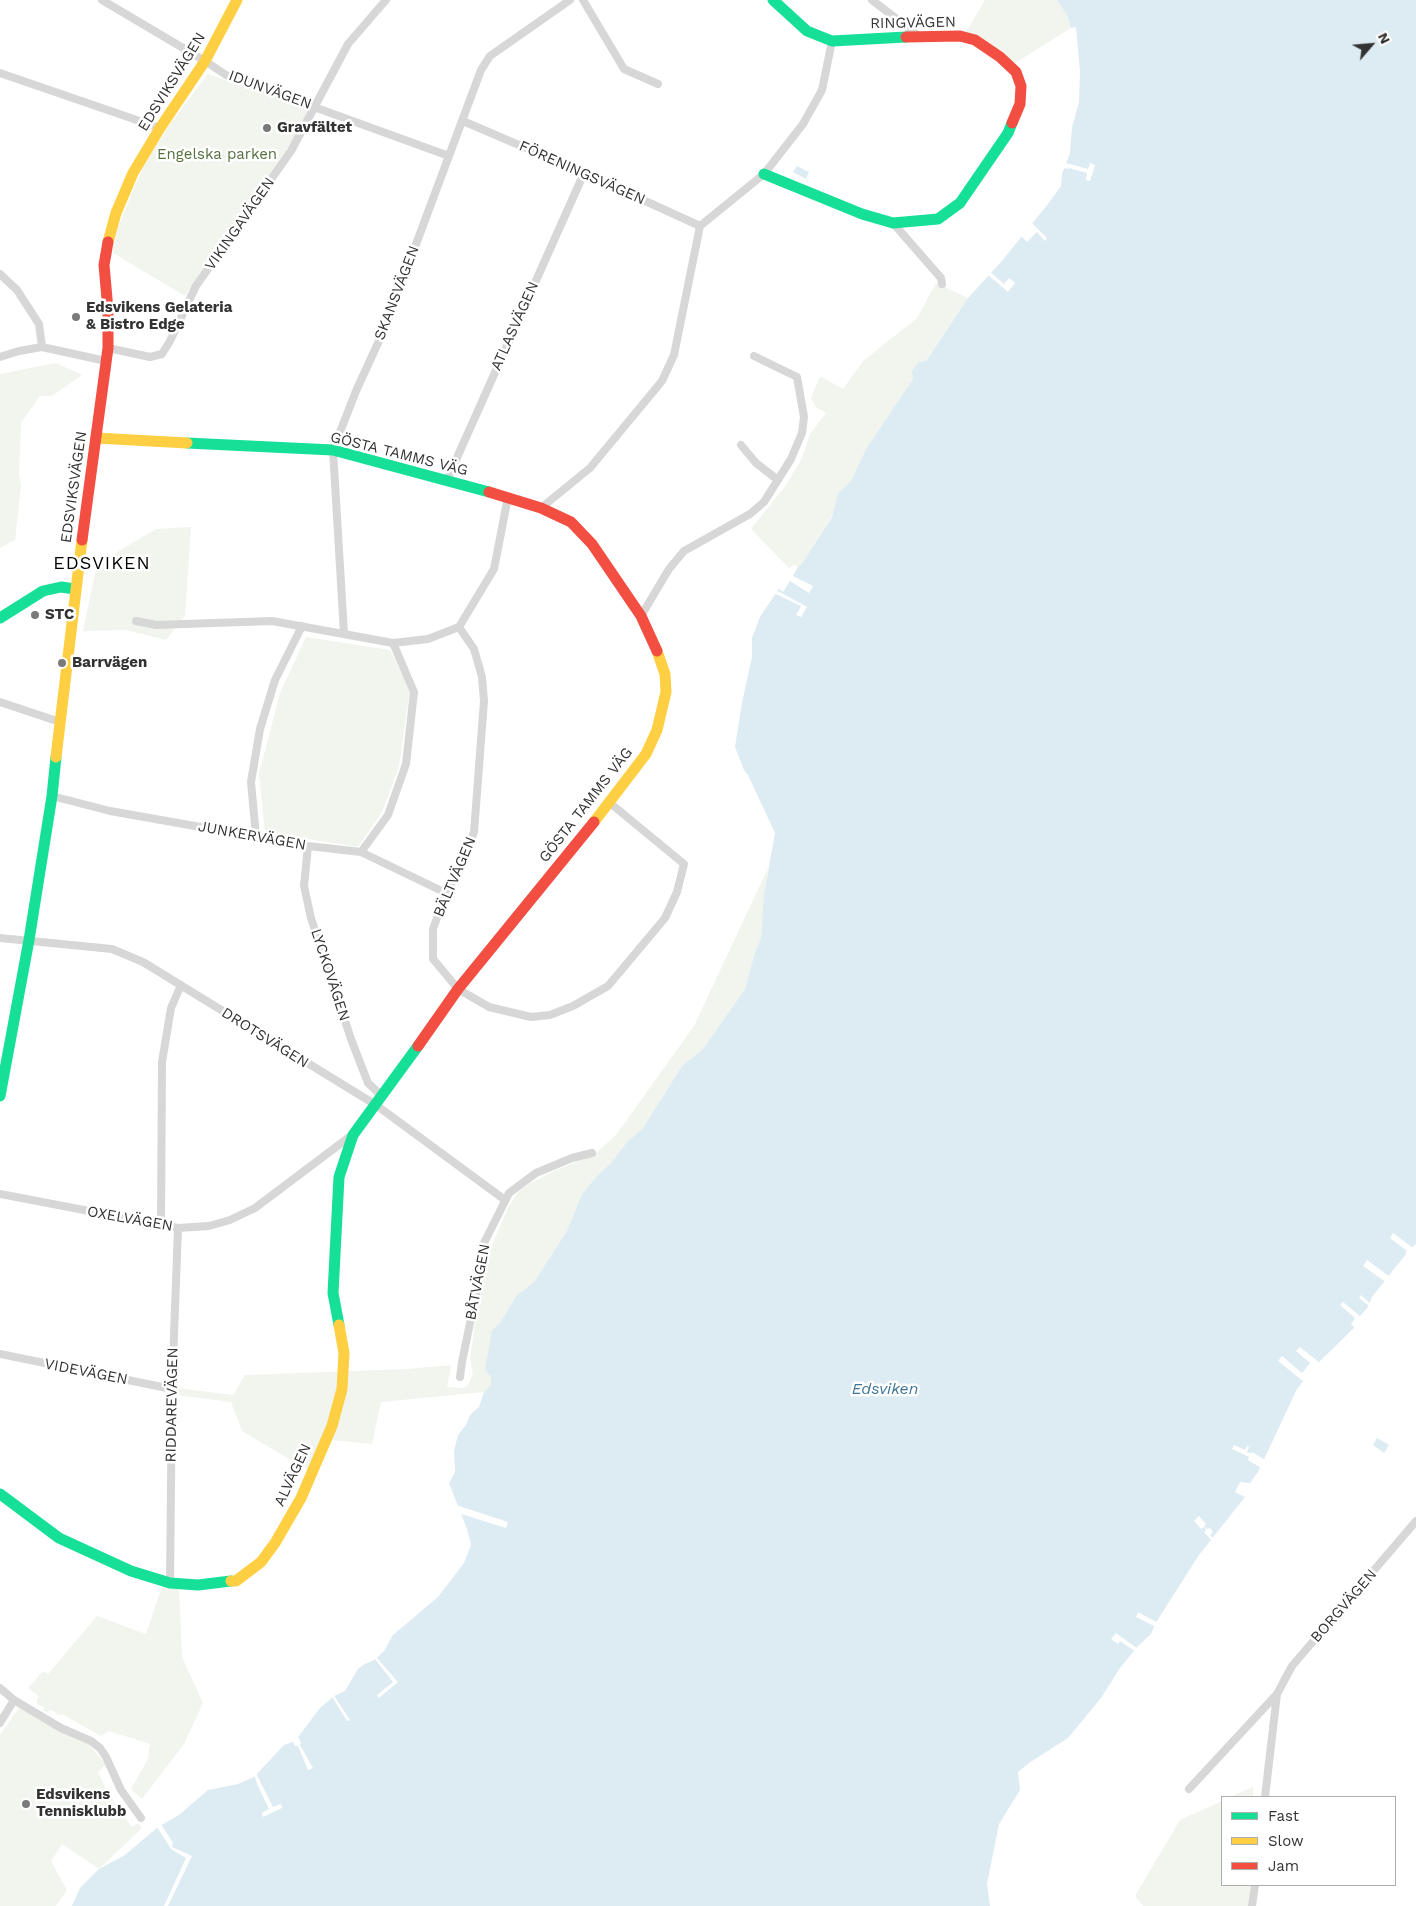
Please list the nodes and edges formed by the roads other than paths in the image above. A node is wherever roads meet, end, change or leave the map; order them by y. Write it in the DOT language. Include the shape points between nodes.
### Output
graph roads {
  1 [pos="102,0"];
  2 [pos="122,0"];
  3 [pos="238,0"];
  4 [pos="386,0"];
  5 [pos="570,0"];
  6 [pos="583,0"];
  7 [pos="773,0"];
  8 [pos="872,0"];
  9 [pos="117,8"];
  10 [pos="918,36"];
  11 [pos="832,41"];
  12 [pos="206,61"];
  13 [pos="0,73"];
  14 [pos="658,84"];
  15 [pos="315,106"];
  16 [pos="463,121"];
  17 [pos="160,128"];
  18 [pos="449,156"];
  19 [pos="584,173"];
  20 [pos="764,174"];
  21 [pos="893,223"];
  22 [pos="700,226"];
  23 [pos="0,274"];
  24 [pos="942,284"];
  25 [pos="42,347"];
  26 [pos="108,348"];
  27 [pos="754,356"];
  28 [pos="0,357"];
  29 [pos="106,361"];
  30 [pos="96,438"];
  31 [pos="741,445"];
  32 [pos="333,450"];
  33 [pos="446,480"];
  34 [pos="778,480"];
  35 [pos="508,497"];
  36 [pos="541,508"];
  37 [pos="75,588"];
  38 [pos="641,616"];
  39 [pos="0,618"];
  40 [pos="136,621"];
  41 [pos="302,626"];
  42 [pos="459,627"];
  43 [pos="344,633"];
  44 [pos="393,643"];
  45 [pos="0,702"];
  46 [pos="60,722"];
  47 [pos="52,796"];
  48 [pos="610,802"];
  49 [pos="256,836"];
  50 [pos="308,846"];
  51 [pos="361,852"];
  52 [pos="446,893"];
  53 [pos="0,938"];
  54 [pos="29,940"];
  55 [pos="180,985"];
  56 [pos="458,989"];
  57 [pos="0,1096"];
  58 [pos="375,1105"];
  59 [pos="353,1135"];
  60 [pos="592,1153"];
  61 [pos="0,1194"];
  62 [pos="505,1200"];
  63 [pos="161,1225"];
  64 [pos="178,1228"];
  65 [pos="0,1354"];
  66 [pos="460,1377"];
  67 [pos="172,1389"];
  68 [pos="0,1494"];
  69 [pos="1416,1521"];
  70 [pos="170,1582"];
  71 [pos="0,1688"];
  72 [pos="1277,1694"];
  73 [pos="14,1700"];
  74 [pos="0,1723"];
  75 [pos="1189,1789"];
  76 [pos="1265,1796"];
  77 [pos="141,1818"];
  78 [pos="1255,1886"];
  79 [pos="1252,1906"];
  1 -- 9 [label="street, IDUNVÄGEN"];
  2 -- 9 [label="street"];
  3 -- 12 [label="street, EDSVIKSVÄGEN"];
  4 -- 15 [label="street, VIKINGAVÄGEN" via="348,44"];
  5 -- 16 [label="street, SKANSVÄGEN" via="490,56 481,70"];
  6 -- 14 [label="street" via="624,68"];
  7 -- 11 [label="street, RINGVÄGEN" via="806,31"];
  8 -- 10 [label="street"];
  9 -- 12 [label="street, IDUNVÄGEN"];
  10 -- 11 [label="street, RINGVÄGEN"];
  10 -- 21 [label="street, RINGVÄGEN" via="960,36 976,40 1016,72 1021,86 1020,104 1008,133 960,204 938,218"];
  11 -- 20 [label="street" via="822,90 803,124"];
  12 -- 15 [label="street, IDUNVÄGEN" via="226,75"];
  12 -- 17 [label="street, EDSVIKSVÄGEN"];
  13 -- 17 [label="street"];
  15 -- 18 [label="street, IDUNVÄGEN"];
  15 -- 26 [label="street, VIKINGAVÄGEN" via="291,151 196,286 162,354 150,357"];
  16 -- 18 [label="street, SKANSVÄGEN"];
  16 -- 19 [label="street, FÖRENINGSVÄGEN"];
  17 -- 26 [label="street, EDSVIKSVÄGEN" via="133,174 108,239 104,265"];
  18 -- 32 [label="street, SKANSVÄGEN" via="384,330"];
  19 -- 22 [label="street, FÖRENINGSVÄGEN"];
  19 -- 33 [label="street, ATLASVÄGEN"];
  20 -- 21 [label="street, RINGVÄGEN" via="862,214"];
  20 -- 22 [label="street"];
  21 -- 24 [label="street"];
  22 -- 36 [label="street" via="674,355 662,381 590,468"];
  23 -- 25 [label="street" via="17,290 39,324"];
  25 -- 28 [label="street"];
  25 -- 29 [label="street"];
  26 -- 29 [label="street, EDSVIKSVÄGEN"];
  27 -- 34 [label="street" via="797,377 804,417 802,432"];
  29 -- 30 [label="street, EDSVIKSVÄGEN"];
  30 -- 32 [label="street, GÖSTA TAMMS VÄG"];
  30 -- 37 [label="street, EDSVIKSVÄGEN"];
  31 -- 34 [label="street" via="756,463"];
  32 -- 33 [label="street, GÖSTA TAMMS VÄG"];
  32 -- 43 [label="street, SKANSVÄGEN"];
  33 -- 35 [label="street, GÖSTA TAMMS VÄG"];
  34 -- 38 [label="street" via="764,502 750,514 684,551 669,569"];
  35 -- 36 [label="street, GÖSTA TAMMS VÄG"];
  35 -- 42 [label="street" via="494,569"];
  36 -- 38 [label="street, GÖSTA TAMMS VÄG" via="571,522 592,544"];
  37 -- 39 [label="street" via="43,591"];
  37 -- 46 [label="street, EDSVIKSVÄGEN"];
  38 -- 48 [label="street, GÖSTA TAMMS VÄG" via="660,656 666,692 657,730 646,754"];
  40 -- 41 [label="street" via="156,625 272,621"];
  41 -- 43 [label="street"];
  41 -- 49 [label="street" via="275,680 260,729 251,782"];
  42 -- 44 [label="street" via="428,639"];
  42 -- 52 [label="street, BÄLTVÄGEN" via="474,649 482,677 484,701 474,832 464,860"];
  43 -- 44 [label="street"];
  44 -- 51 [label="street" via="414,692 406,764 388,815"];
  45 -- 46 [label="street"];
  46 -- 47 [label="street, EDSVIKSVÄGEN"];
  47 -- 49 [label="street, JUNKERVÄGEN" via="110,811"];
  47 -- 54 [label="street, EDSVIKSVÄGEN"];
  48 -- 56 [label="street, GÖSTA TAMMS VÄG"];
  48 -- 56 [label="street, BÄLTVÄGEN" via="684,864 677,892 665,918 608,986 550,1015 531,1016 488,1006"];
  49 -- 50 [label="street, JUNKERVÄGEN"];
  50 -- 51 [label="street, JUNKERVÄGEN"];
  50 -- 58 [label="street, LYCKOVÄGEN" via="304,886 311,918"];
  51 -- 52 [label="street, JUNKERVÄGEN"];
  52 -- 56 [label="street, BÄLTVÄGEN" via="433,928 433,959"];
  53 -- 54 [label="street, DROTSVÄGEN"];
  54 -- 55 [label="street, DROTSVÄGEN" via="112,949 143,962"];
  54 -- 57 [label="street, EDSVIKSVÄGEN"];
  55 -- 58 [label="street, DROTSVÄGEN"];
  55 -- 63 [label="street" via="171,1008 162,1062"];
  56 -- 58 [label="street, GÖSTA TAMMS VÄG"];
  58 -- 59 [label="street, ALVÄGEN"];
  58 -- 62 [label="street, DROTSVÄGEN"];
  59 -- 64 [label="street, OXELVÄGEN" via="254,1208 209,1226"];
  59 -- 70 [label="street, ALVÄGEN" via="339,1177 333,1293 344,1353 342,1389 332,1426 301,1498 261,1562 236,1581 198,1585"];
  60 -- 62 [label="street, BÅTVÄGEN" via="536,1173 509,1193"];
  61 -- 63 [label="street, OXELVÄGEN"];
  62 -- 66 [label="street, BÅTVÄGEN" via="482,1247"];
  63 -- 64 [label="street, OXELVÄGEN"];
  64 -- 67 [label="street, RIDDAREVÄGEN"];
  65 -- 67 [label="street, VIDEVÄGEN"];
  67 -- 70 [label="street, RIDDAREVÄGEN"];
  68 -- 70 [label="street, ALVÄGEN" via="59,1538 130,1571"];
  69 -- 72 [label="street, BORGVÄGEN" via="1292,1666"];
  71 -- 73 [label="street"];
  72 -- 75 [label="street, BORGVÄGEN"];
  72 -- 76 [label="street, BORGVÄGEN"];
  73 -- 74 [label="street"];
  73 -- 77 [label="street" via="100,1748 121,1790"];
  78 -- 79 [label="street"];
}
